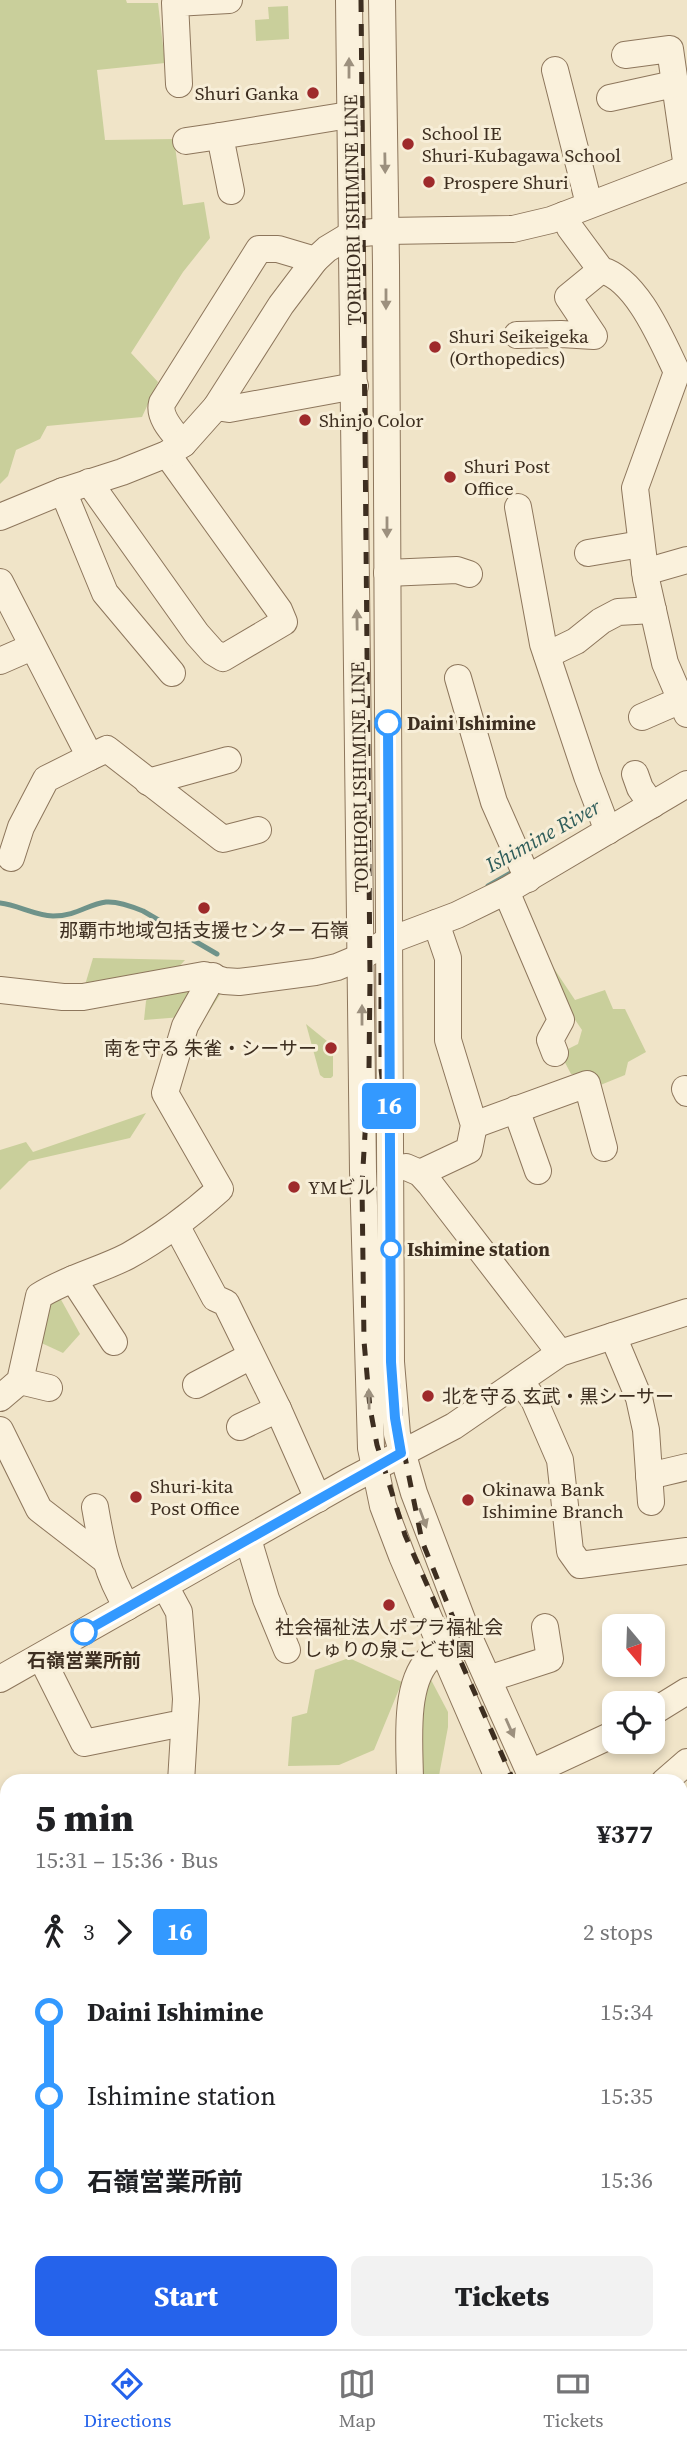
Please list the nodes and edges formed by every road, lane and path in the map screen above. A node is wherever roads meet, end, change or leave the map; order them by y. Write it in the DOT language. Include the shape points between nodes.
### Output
graph roads {
  1 [pos="229,0"];
  2 [pos="349,0"];
  3 [pos="382,0"];
  4 [pos="625,55"];
  5 [pos="555,70"];
  6 [pos="674,84"];
  7 [pos="179,85"];
  8 [pos="610,98"];
  9 [pos="349,115"];
  10 [pos="220,136"];
  11 [pos="186,141"];
  12 [pos="687,168"];
  13 [pos="230,191"];
  14 [pos="589,204"];
  15 [pos="564,215"];
  16 [pos="386,231"];
  17 [pos="352,234"];
  18 [pos="315,260"];
  19 [pos="601,271"];
  20 [pos="517,335"];
  21 [pos="677,372"];
  22 [pos="355,386"];
  23 [pos="687,404"];
  24 [pos="216,407"];
  25 [pos="175,449"];
  26 [pos="89,482"];
  27 [pos="62,491"];
  28 [pos="518,507"];
  29 [pos="0,517"];
  30 [pos="641,544"];
  31 [pos="588,553"];
  32 [pos="687,560"];
  33 [pos="645,572"];
  34 [pos="387,573"];
  35 [pos="469,574"];
  36 [pos="0,582"];
  37 [pos="653,610"];
  38 [pos="32,647"];
  39 [pos="547,655"];
  40 [pos="0,661"];
  41 [pos="172,673"];
  42 [pos="458,678"];
  43 [pos="684,707"];
  44 [pos="642,717"];
  45 [pos="90,757"];
  46 [pos="228,760"];
  47 [pos="148,782"];
  48 [pos="687,784"];
  49 [pos="605,822"];
  50 [pos="258,830"];
  51 [pos="11,858"];
  52 [pos="520,876"];
  53 [pos="436,923"];
  54 [pos="388,942"];
  55 [pos="361,957"];
  56 [pos="213,976"];
  57 [pos="0,990"];
  58 [pos="555,1053"];
  59 [pos="516,1109"];
  60 [pos="474,1125"];
  61 [pos="604,1148"];
  62 [pos="390,1157"];
  63 [pos="538,1171"];
  64 [pos="420,1173"];
  65 [pos="177,1227"];
  66 [pos="73,1279"];
  67 [pos="687,1312"];
  68 [pos="613,1336"];
  69 [pos="114,1342"];
  70 [pos="560,1353"];
  71 [pos="251,1356"];
  72 [pos="520,1381"];
  73 [pos="196,1385"];
  74 [pos="49,1388"];
  75 [pos="10,1390"];
  76 [pos="278,1409"];
  77 [pos="240,1427"];
  78 [pos="0,1430"];
  79 [pos="401,1453"];
  80 [pos="374,1467"];
  81 [pos="687,1467"];
  82 [pos="649,1476"];
  83 [pos="318,1499"];
  84 [pos="651,1503"];
  85 [pos="95,1507"];
  86 [pos="248,1539"];
  87 [pos="685,1545"];
  88 [pos="105,1560"];
  89 [pos="165,1586"];
  90 [pos="127,1608"];
  91 [pos="545,1627"];
  92 [pos="287,1650"];
  93 [pos="442,1652"];
  94 [pos="41,1657"];
  95 [pos="0,1679"];
  96 [pos="488,1679"];
  97 [pos="687,1691"];
  98 [pos="665,1705"];
  99 [pos="173,1726"];
  100 [pos="602,1740"];
  101 [pos="687,1762"];
  102 [pos="181,1774"];
  103 [pos="411,1774"];
  104 [pos="496,1774"];
  105 [pos="531,1774"];
  106 [pos="538,1774"];
  107 [pos="673,1774"];
  1 -- 7 [label="street" via="175,4"];
  9 -- 2 [label="street, TORIHORI ISHIMINE LINE, one-way"];
  3 -- 16 [label="street, TORIHORI ISHIMINE LINE, one-way"];
  4 -- 6 [label="street" via="670,49"];
  5 -- 14 [label="street"];
  6 -- 8 [label="street"];
  6 -- 12 [label="street"];
  9 -- 10 [label="street"];
  9 -- 17 [label="street, TORIHORI ISHIMINE LINE"];
  10 -- 11 [label="street"];
  10 -- 13 [label="street"];
  12 -- 14 [label="street"];
  14 -- 15 [label="street"];
  15 -- 16 [label="street" via="513,229"];
  15 -- 19 [label="street"];
  16 -- 17 [label="street"];
  16 -- 34 [label="street, TORIHORI ISHIMINE LINE, one-way"];
  17 -- 18 [label="street"];
  17 -- 22 [label="street, TORIHORI ISHIMINE LINE"];
  18 -- 24 [label="street"];
  18 -- 25 [label="street" via="278,249 259,249 162,403 160,409"];
  19 -- 20 [label="street" via="568,297 601,337"];
  19 -- 21 [label="street" via="611,273 630,290 653,323"];
  21 -- 23 [label="street"];
  21 -- 30 [label="street" via="635,488"];
  22 -- 24 [label="street" via="229,409"];
  55 -- 22 [label="street, TORIHORI ISHIMINE LINE, one-way"];
  24 -- 25 [label="street"];
  25 -- 26 [label="street"];
  25 -- 26 [label="street" via="284,622 223,658 197,634"];
  26 -- 27 [label="street"];
  27 -- 29 [label="street"];
  27 -- 41 [label="street" via="105,593"];
  28 -- 39 [label="street" via="546,598"];
  30 -- 31 [label="street"];
  30 -- 33 [label="street"];
  32 -- 33 [label="street"];
  33 -- 37 [label="street"];
  34 -- 35 [label="street" via="457,570"];
  34 -- 54 [label="street, TORIHORI ISHIMINE LINE"];
  36 -- 38 [label="street"];
  37 -- 39 [label="street" via="618,612"];
  37 -- 43 [label="street" via="665,663"];
  38 -- 40 [label="street"];
  38 -- 45 [label="street"];
  39 -- 49 [label="street" via="571,695"];
  42 -- 52 [label="street" via="475,708 494,802"];
  43 -- 44 [label="street"];
  45 -- 47 [label="street" via="107,749"];
  45 -- 51 [label="street" via="46,779"];
  46 -- 47 [label="street"];
  47 -- 50 [label="street" via="230,845"];
  48 -- 49 [label="street" via="645,792"];
  49 -- 52 [label="street"];
  52 -- 53 [label="street"];
  52 -- 58 [label="street" via="561,1020 550,1040"];
  53 -- 54 [label="street"];
  53 -- 60 [label="street" via="448,958 447,1040"];
  54 -- 55 [label="street"];
  54 -- 62 [label="street, TORIHORI ISHIMINE LINE"];
  55 -- 56 [label="street" via="315,972 239,982"];
  80 -- 55 [label="street, TORIHORI ISHIMINE LINE, one-way" via="369,1418"];
  56 -- 57 [label="street" via="83,997"];
  56 -- 65 [label="street" via="185,1026 165,1093 220,1189"];
  59 -- 60 [label="street"];
  59 -- 61 [label="street" via="587,1084"];
  59 -- 63 [label="street"];
  60 -- 64 [label="street" via="469,1150"];
  62 -- 64 [label="street"];
  62 -- 79 [label="street, TORIHORI ISHIMINE LINE" via="391,1362"];
  64 -- 70 [label="street"];
  65 -- 66 [label="street" via="126,1257"];
  65 -- 71 [label="street" via="215,1298 226,1303"];
  66 -- 69 [label="street"];
  66 -- 75 [label="street" via="39,1296"];
  67 -- 68 [label="street"];
  68 -- 70 [label="street"];
  68 -- 82 [label="street" via="639,1398"];
  70 -- 72 [label="street"];
  71 -- 73 [label="street"];
  71 -- 76 [label="street"];
  72 -- 79 [label="street" via="454,1426"];
  72 -- 87 [label="street" via="534,1400 560,1460 570,1550 580,1565"];
  74 -- 75 [label="street"];
  76 -- 77 [label="street"];
  76 -- 83 [label="street"];
  78 -- 88 [label="street" via="39,1509"];
  79 -- 80 [label="street"];
  79 -- 96 [label="street, TORIHORI ISHIMINE LINE, one-way" via="448,1586"];
  80 -- 83 [label="street"];
  80 -- 93 [label="street, TORIHORI ISHIMINE LINE" via="386,1515"];
  81 -- 82 [label="street"];
  82 -- 84 [label="street"];
  83 -- 86 [label="street"];
  85 -- 88 [label="street"];
  86 -- 89 [label="street"];
  86 -- 92 [label="street"];
  88 -- 90 [label="street"];
  89 -- 90 [label="street"];
  89 -- 102 [label="street" via="179,1612 186,1699"];
  90 -- 94 [label="street"];
  91 -- 96 [label="street" via="550,1659"];
  93 -- 103 [label="street" via="428,1659 417,1678 410,1727"];
  93 -- 104 [label="street, TORIHORI ISHIMINE LINE"];
  94 -- 95 [label="street"];
  94 -- 99 [label="street" via="84,1743"];
  96 -- 105 [label="street, TORIHORI ISHIMINE LINE, one-way"];
  97 -- 98 [label="street"];
  100 -- 106 [label="street"];
  101 -- 107 [label="street"];
}
